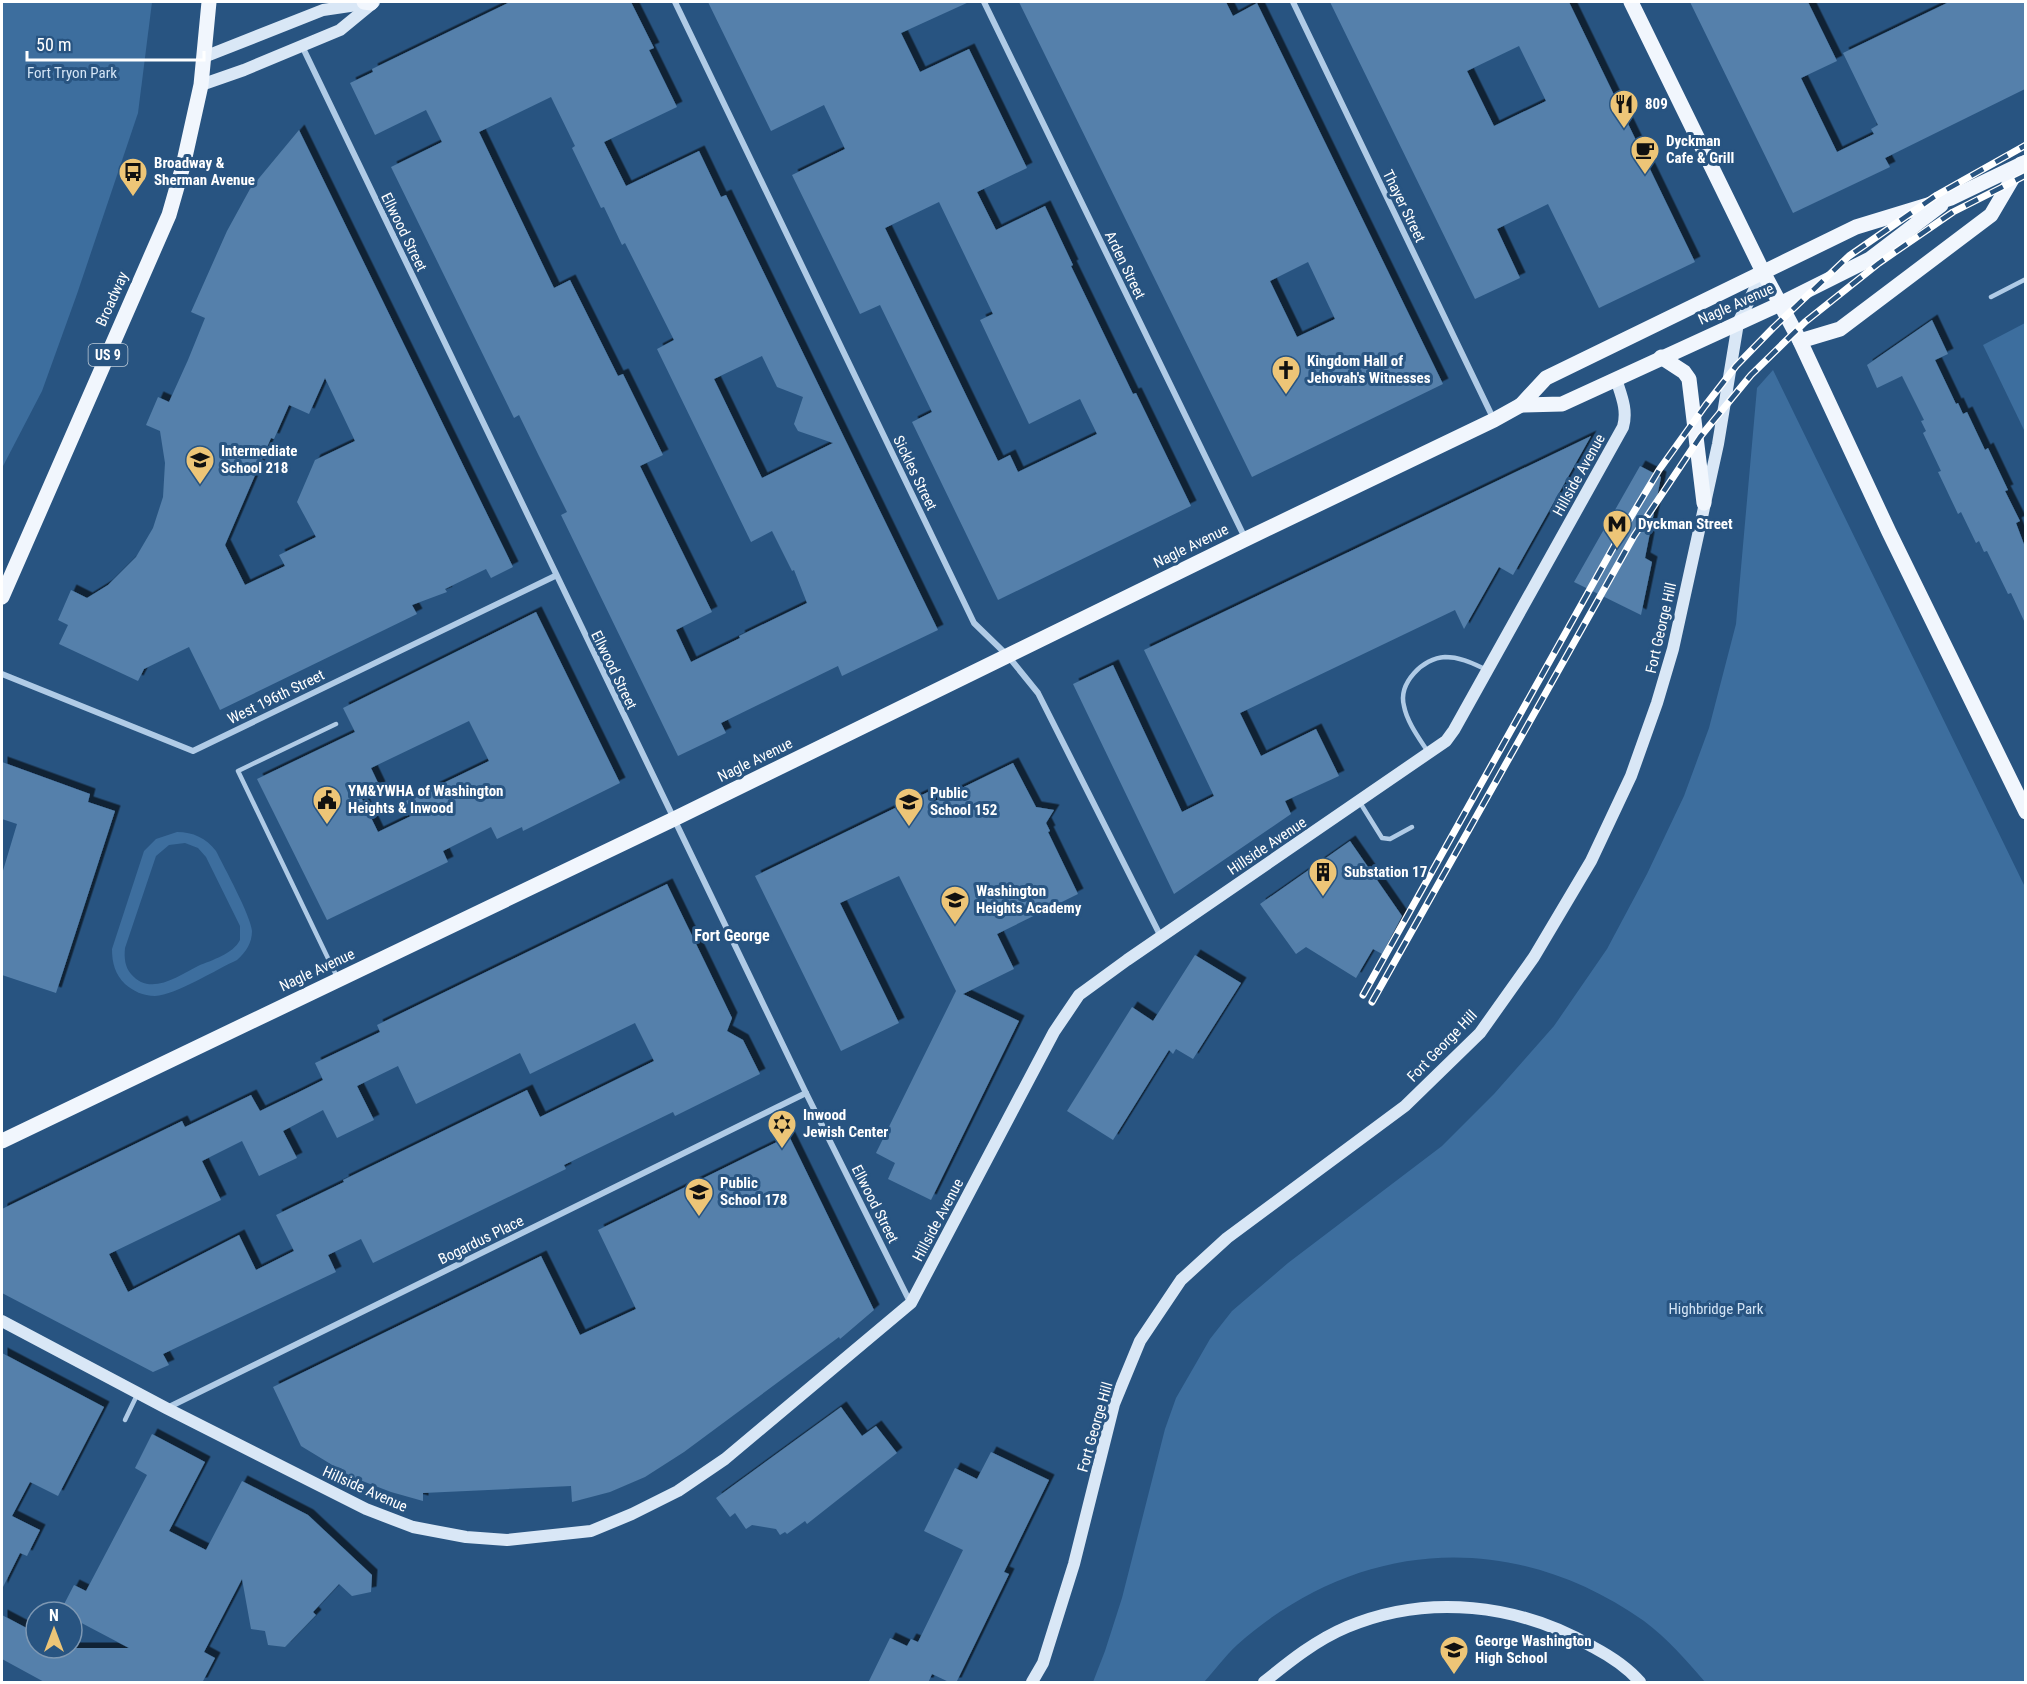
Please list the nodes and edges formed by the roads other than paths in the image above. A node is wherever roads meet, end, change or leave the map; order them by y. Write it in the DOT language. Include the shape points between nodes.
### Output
graph roads {
  1 [pos="209,2"];
  2 [pos="370,2"];
  3 [pos="675,2"];
  4 [pos="984,2"];
  5 [pos="1293,2"];
  6 [pos="1631,2"];
  7 [pos="302,46"];
  8 [pos="204,57"];
  9 [pos="201,85"];
  10 [pos="2023,163"];
  11 [pos="1951,198"];
  12 [pos="1764,272"];
  13 [pos="2025,279"];
  14 [pos="1991,297"];
  15 [pos="1780,304"];
  16 [pos="1738,323"];
  17 [pos="1800,341"];
  18 [pos="1661,357"];
  19 [pos="1616,379"];
  20 [pos="1521,405"];
  21 [pos="1494,420"];
  22 [pos="1704,503"];
  23 [pos="1246,539"];
  24 [pos="555,576"];
  25 [pos="2,597"];
  26 [pos="1008,657"];
  27 [pos="1488,670"];
  28 [pos="2,674"];
  29 [pos="336,724"];
  30 [pos="1428,753"];
  31 [pos="1359,801"];
  32 [pos="2025,812"];
  33 [pos="674,819"];
  34 [pos="1412,827"];
  35 [pos="1161,936"];
  36 [pos="339,980"];
  37 [pos="806,1093"];
  38 [pos="2,1141"];
  39 [pos="911,1303"];
  40 [pos="2,1321"];
  41 [pos="138,1393"];
  42 [pos="166,1408"];
  43 [pos="125,1420"];
  44 [pos="1032,1683"];
  45 [pos="1264,1683"];
  46 [pos="1640,1683"];
  1 -- 8 [label="main road, Broadway / US 9"];
  2 -- 7 [label="main road" via="340,30"];
  2 -- 8 [label="main road" via="323,10"];
  3 -- 26 [label="street, Sickles Street" via="974,624"];
  4 -- 23 [label="street, Arden Street"];
  5 -- 21 [label="street, Thayer Street"];
  6 -- 12 [label="main road"];
  7 -- 9 [label="main road"];
  7 -- 24 [label="street, Ellwood Street"];
  8 -- 9 [label="main road, Broadway / US 9"];
  9 -- 25 [label="main road, Broadway / US 9" via="169,215"];
  10 -- 11 [label="main road, Nagle Avenue"];
  10 -- 17 [label="main road, Nagle Avenue" via="1991,215 1840,328"];
  11 -- 12 [label="main road, Nagle Avenue" via="1856,227"];
  11 -- 15 [label="main road, Nagle Avenue" via="1870,259"];
  12 -- 15 [label="main road"];
  12 -- 16 [label="main road, Fort George Hill"];
  12 -- 20 [label="main road, Nagle Avenue" via="1546,378"];
  13 -- 14 [label="lane"];
  15 -- 16 [label="main road, Nagle Avenue"];
  15 -- 17 [label="main road"];
  16 -- 18 [label="main road, Nagle Avenue"];
  16 -- 22 [label="main road, Fort George Hill"];
  17 -- 32 [label="main road"];
  18 -- 19 [label="main road, Nagle Avenue"];
  18 -- 22 [label="main road" via="1689,379"];
  19 -- 20 [label="main road, Nagle Avenue" via="1562,404"];
  19 -- 27 [label="main road, Hillside Avenue" via="1626,417 1623,427"];
  20 -- 21 [label="main road, Nagle Avenue"];
  21 -- 23 [label="main road, Nagle Avenue"];
  22 -- 44 [label="main road, Fort George Hill" via="1673,649 1657,703 1631,776 1592,861 1534,957 1480,1033 1405,1106 1227,1238 1181,1280 1140,1341 1114,1404 1074,1564 1043,1663"];
  23 -- 26 [label="main road, Nagle Avenue"];
  24 -- 28 [label="street, West 196th Street" via="193,751"];
  24 -- 33 [label="street, Ellwood Street"];
  26 -- 33 [label="main road, Nagle Avenue"];
  26 -- 35 [label="street, Sickles Street" via="1038,693"];
  27 -- 30 [label="main road, Hillside Avenue" via="1454,730"];
  27 -- 30 [label="lane" via="1463,659 1444,657 1420,668 1407,682 1404,706"];
  29 -- 36 [label="lane" via="238,771"];
  30 -- 31 [label="main road, Hillside Avenue"];
  31 -- 34 [label="lane" via="1382,838 1390,839"];
  31 -- 35 [label="main road, Hillside Avenue"];
  33 -- 36 [label="main road, Nagle Avenue"];
  33 -- 37 [label="street, Ellwood Street"];
  35 -- 39 [label="main road, Hillside Avenue" via="1079,995 1054,1032"];
  36 -- 38 [label="main road, Nagle Avenue"];
  37 -- 39 [label="street, Ellwood Street"];
  37 -- 42 [label="street, Bogardus Place"];
  39 -- 42 [label="main road, Hillside Avenue" via="725,1459 678,1491 591,1531 507,1540 413,1527 366,1509"];
  40 -- 41 [label="main road, Hillside Avenue"];
  41 -- 42 [label="main road, Hillside Avenue"];
  41 -- 43 [label="lane"];
  45 -- 46 [label="main road" via="1322,1639 1348,1627 1388,1614 1434,1606 1482,1608 1539,1621 1601,1651"];
}
